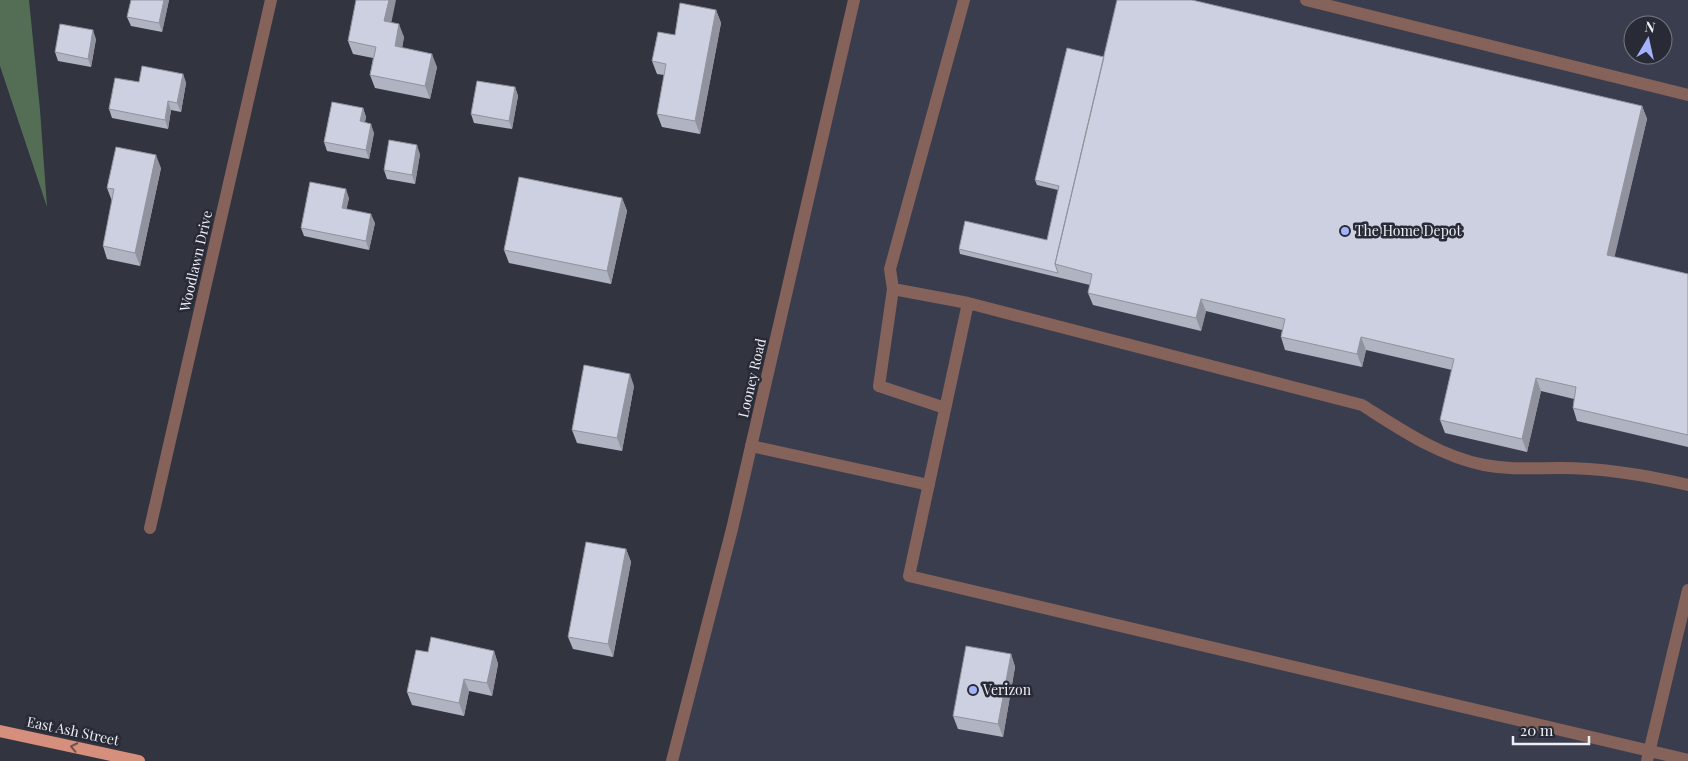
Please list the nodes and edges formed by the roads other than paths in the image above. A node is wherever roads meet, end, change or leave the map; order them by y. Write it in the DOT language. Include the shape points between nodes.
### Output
graph roads {
  1 [pos="272,0"];
  2 [pos="854,0"];
  3 [pos="964,0"];
  4 [pos="1306,0"];
  5 [pos="1688,95"];
  6 [pos="893,289"];
  7 [pos="968,303"];
  8 [pos="945,408"];
  9 [pos="751,446"];
  10 [pos="929,485"];
  11 [pos="1688,485"];
  12 [pos="150,528"];
  13 [pos="1688,590"];
  14 [pos="0,730"];
  15 [pos="1649,756"];
  16 [pos="1688,760"];
  17 [pos="139,761"];
  18 [pos="672,761"];
  1 -- 12 [label="street, Woodlawn Drive"];
  2 -- 9 [label="street, Looney Road"];
  3 -- 6 [label="street" via="890,269"];
  4 -- 5 [label="street"];
  6 -- 7 [label="street"];
  6 -- 8 [label="street" via="879,386"];
  7 -- 8 [label="street"];
  7 -- 11 [label="street" via="1362,405 1414,438 1483,465 1643,474"];
  8 -- 10 [label="street"];
  9 -- 10 [label="street"];
  9 -- 18 [label="street, Looney Road"];
  10 -- 15 [label="street" via="909,576"];
  13 -- 15 [label="street"];
  17 -- 14 [label="main road, East Ash Street, one-way"];
  15 -- 16 [label="street"];
}
